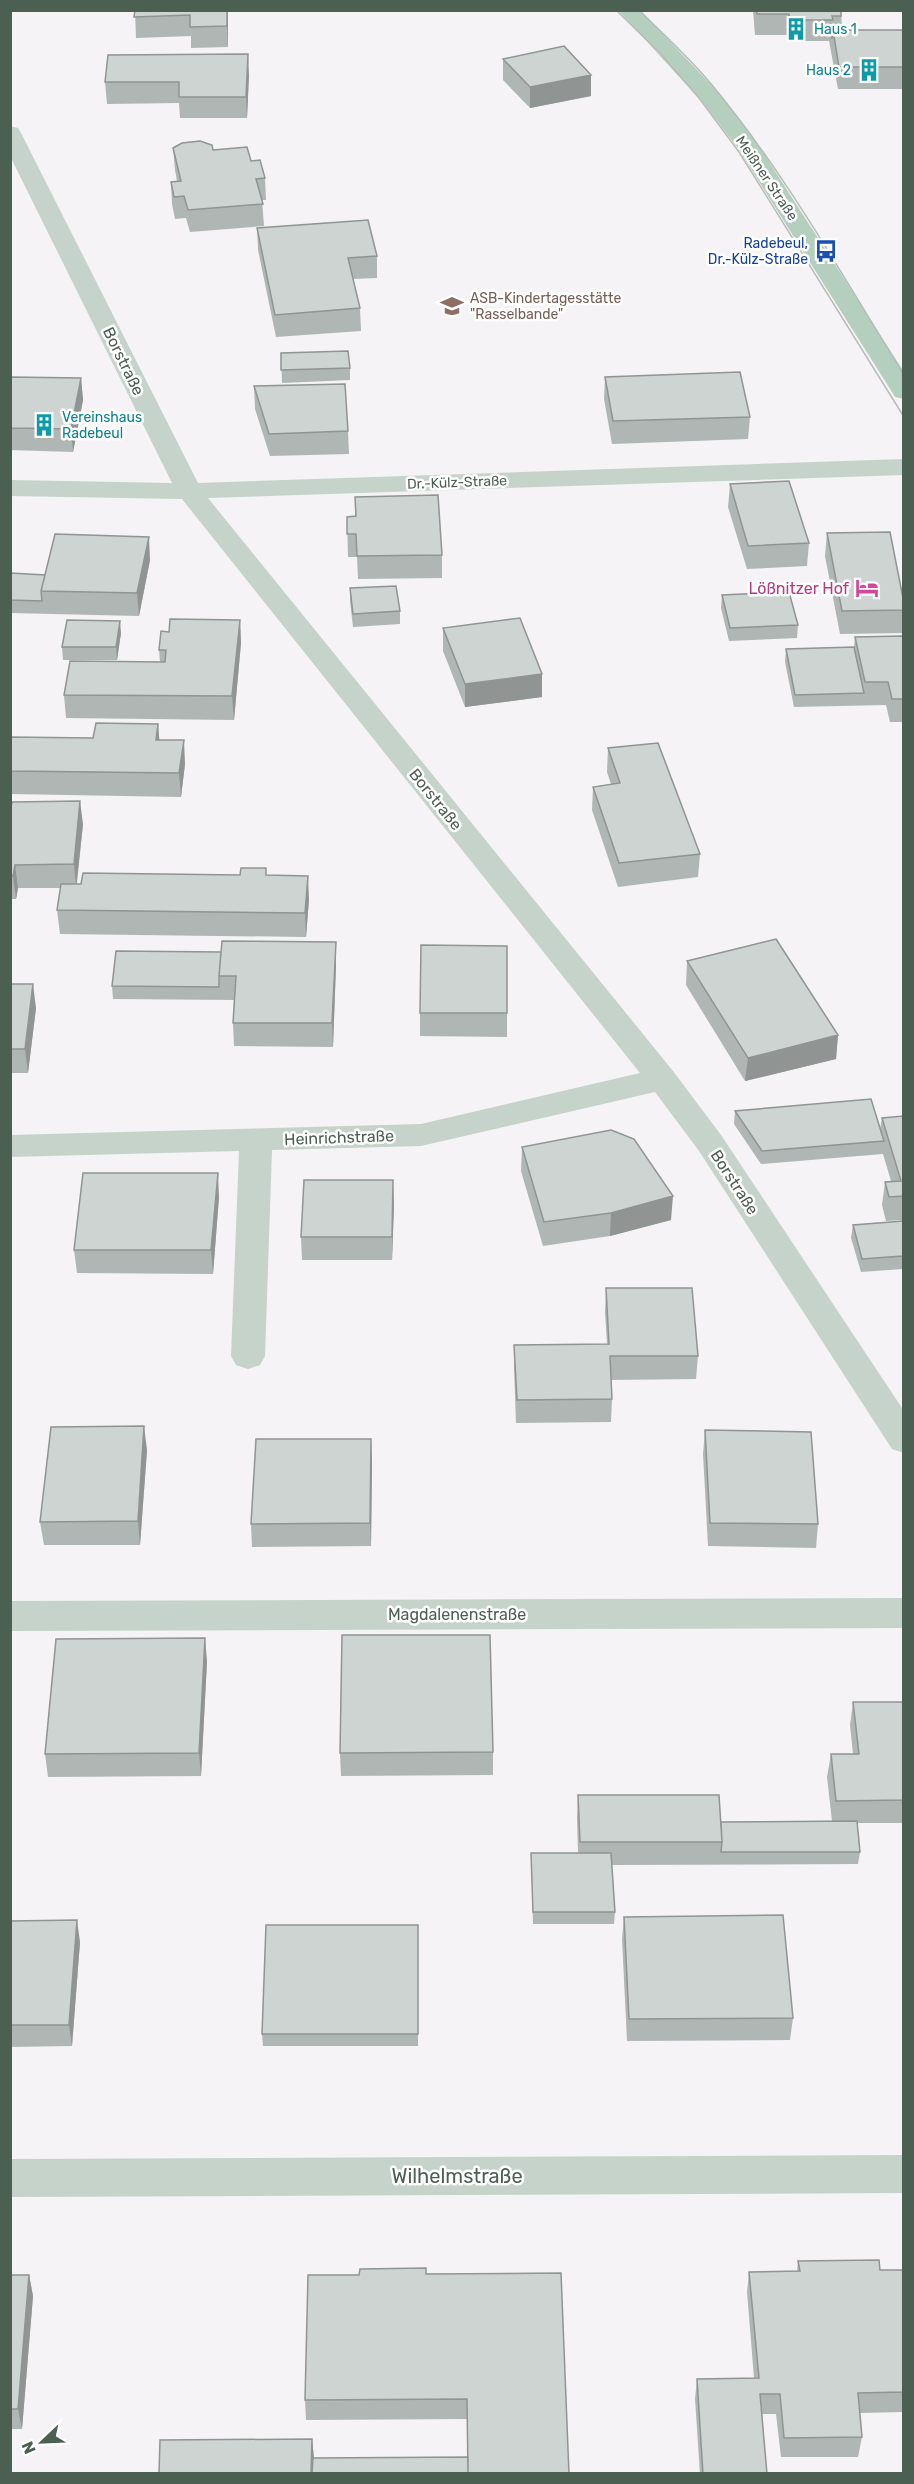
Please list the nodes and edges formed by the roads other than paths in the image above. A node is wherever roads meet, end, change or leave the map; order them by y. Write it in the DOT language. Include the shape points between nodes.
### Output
graph roads {
  1 [pos="628,10"];
  2 [pos="10,133"];
  3 [pos="21,177"];
  4 [pos="903,392"];
  5 [pos="903,467"];
  6 [pos="10,488"];
  7 [pos="189,491"];
  8 [pos="662,1079"];
  9 [pos="256,1140"];
  10 [pos="10,1146"];
  11 [pos="248,1356"];
  12 [pos="903,1440"];
  13 [pos="903,1613"];
  14 [pos="10,1616"];
  15 [pos="903,2174"];
  16 [pos="10,2178"];
  1 -- 4 [label="main road, Meißner Straße" via="712,99 747,145"];
  2 -- 3 [label="street, Borstraße"];
  3 -- 7 [label="street, Borstraße"];
  5 -- 7 [label="street, Dr.-Külz-Straße"];
  6 -- 7 [label="street, Dr.-Külz-Straße"];
  7 -- 8 [label="street, Borstraße"];
  8 -- 9 [label="street, Heinrichstraße" via="422,1134"];
  8 -- 12 [label="street, Borstraße" via="710,1143"];
  9 -- 10 [label="street, Heinrichstraße"];
  9 -- 11 [label="street"];
  13 -- 14 [label="street, Magdalenenstraße"];
  15 -- 16 [label="street, Wilhelmstraße"];
}
